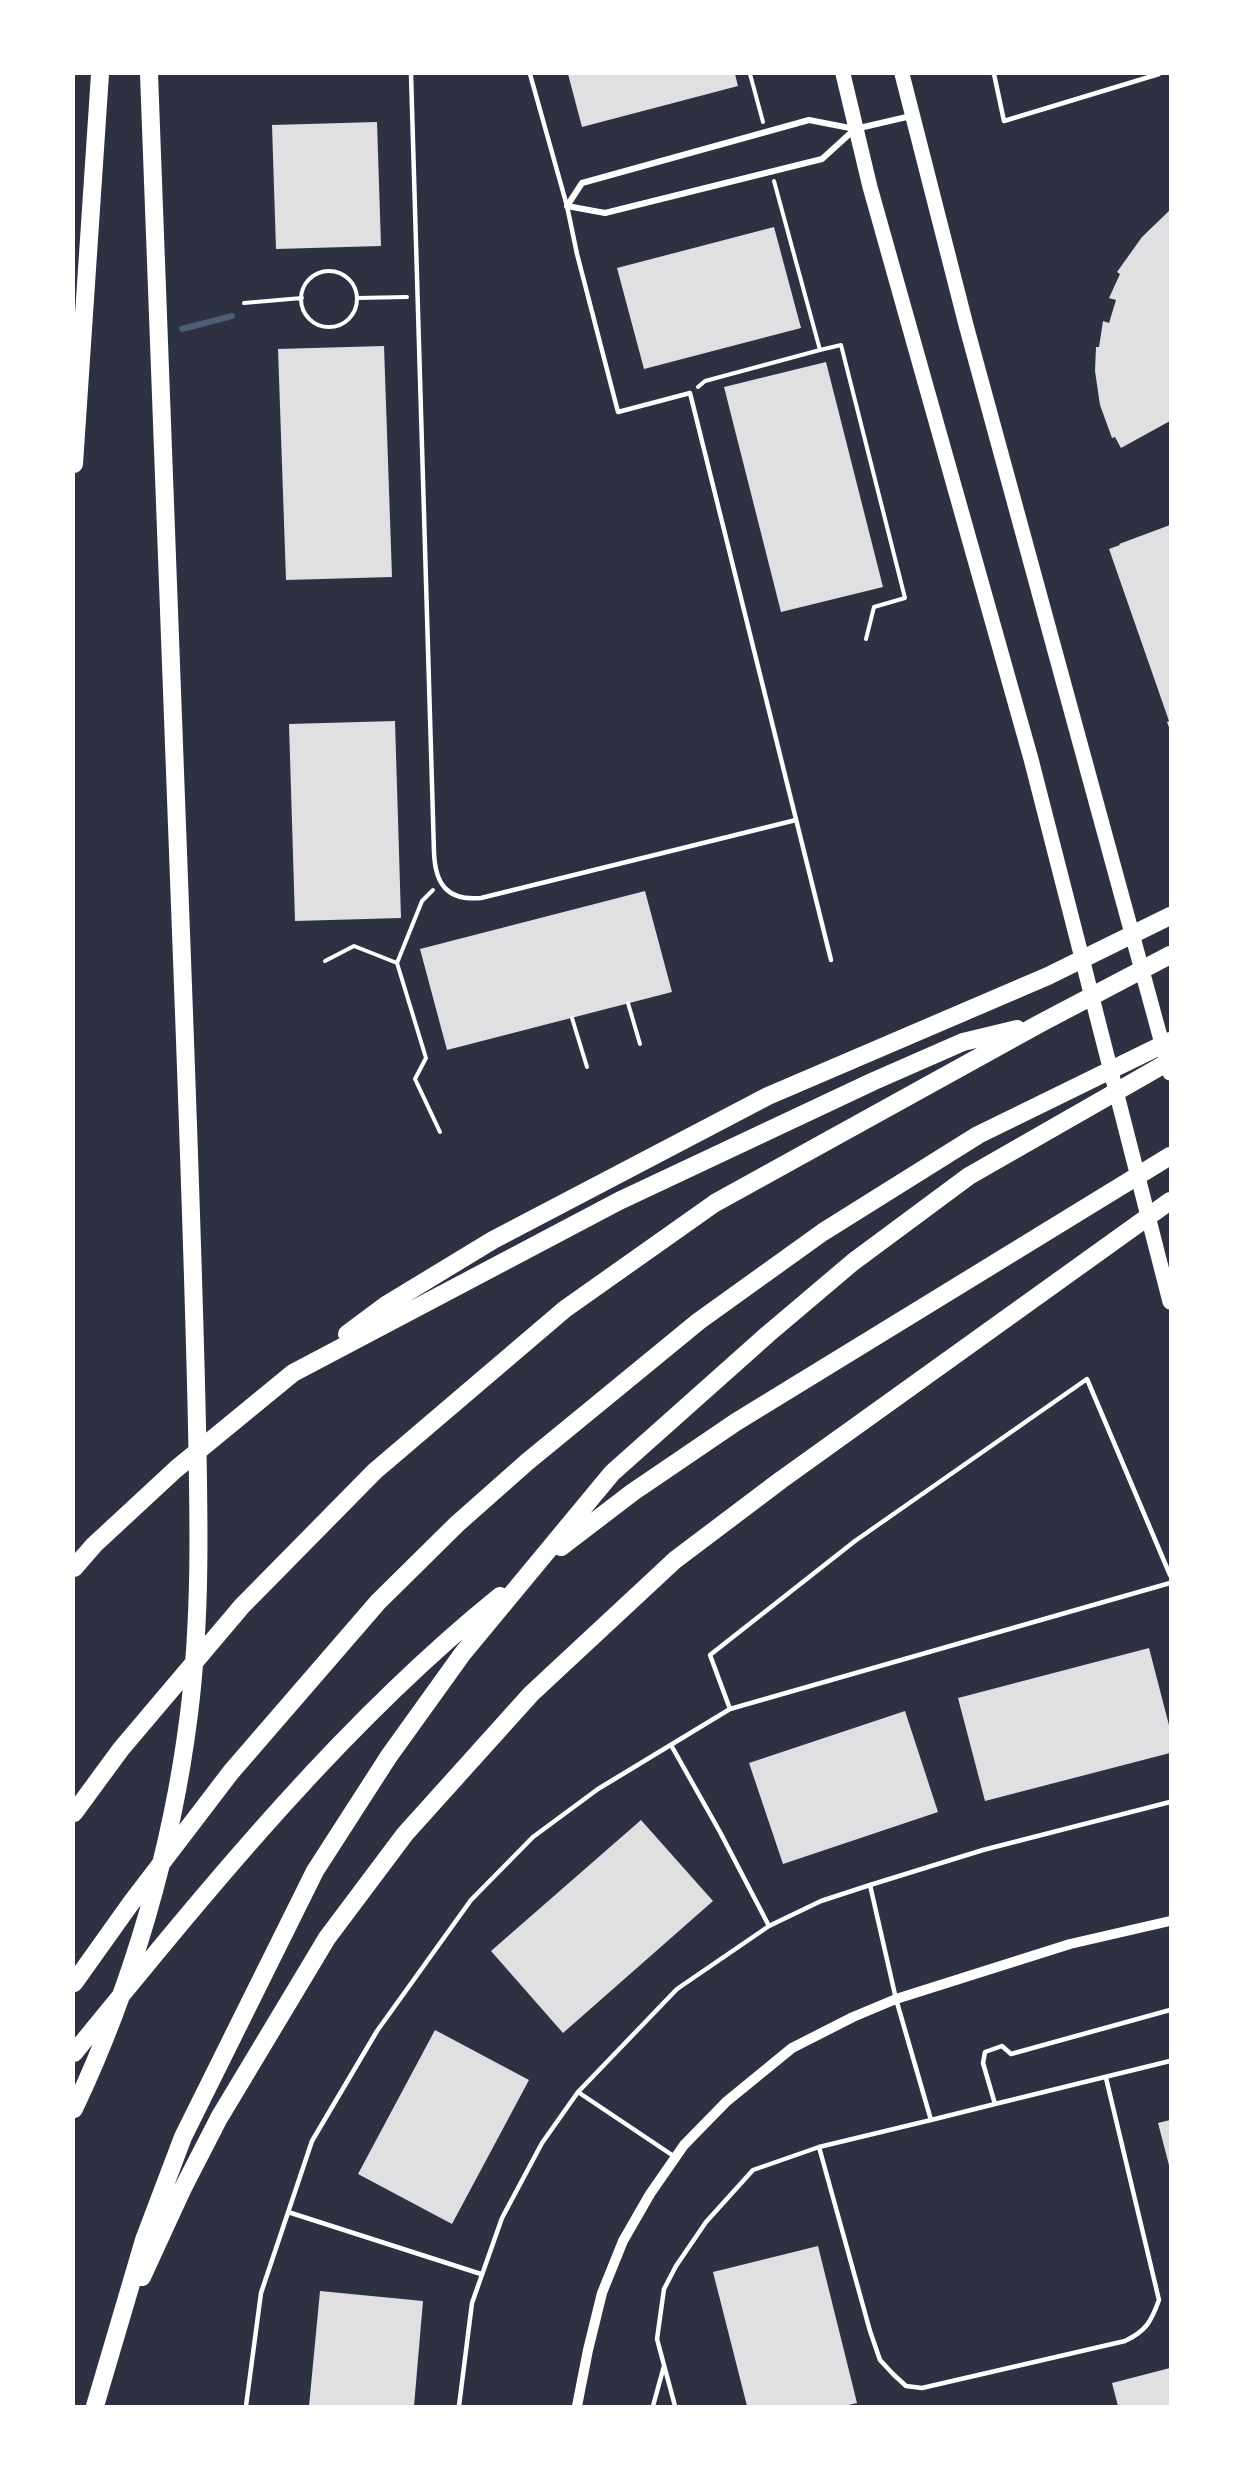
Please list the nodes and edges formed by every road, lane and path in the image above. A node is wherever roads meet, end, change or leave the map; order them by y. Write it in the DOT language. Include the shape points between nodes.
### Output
graph roads {
  1 [pos="100,74"];
  2 [pos="149,74"];
  3 [pos="411,74"];
  4 [pos="530,74"];
  5 [pos="750,74"];
  6 [pos="843,74"];
  7 [pos="902,74"];
  8 [pos="994,74"];
  9 [pos="1159,74"];
  10 [pos="911,116"];
  11 [pos="855,129"];
  12 [pos="766,132"];
  13 [pos="772,171"];
  14 [pos="567,206"];
  15 [pos="417,297"];
  16 [pos="302,298"];
  17 [pos="357,298"];
  18 [pos="244,303"];
  19 [pos="820,350"];
  20 [pos="690,393"];
  21 [pos="74,464"];
  22 [pos="866,639"];
  23 [pos="796,820"];
  24 [pos="440,883"];
  25 [pos="1170,916"];
  26 [pos="1170,955"];
  27 [pos="831,960"];
  28 [pos="325,961"];
  29 [pos="397,963"];
  30 [pos="628,1003"];
  31 [pos="572,1018"];
  32 [pos="1039,1024"];
  33 [pos="1170,1041"];
  34 [pos="640,1044"];
  35 [pos="1170,1060"];
  36 [pos="587,1067"];
  37 [pos="1170,1073"];
  38 [pos="440,1132"];
  39 [pos="1170,1156"];
  40 [pos="1170,1201"];
  41 [pos="1170,1302"];
  42 [pos="294,1373"];
  43 [pos="74,1568"];
  44 [pos="1170,1575"];
  45 [pos="1170,1583"];
  46 [pos="730,1709"];
  47 [pos="671,1745"];
  48 [pos="1170,1802"];
  49 [pos="74,1813"];
  50 [pos="870,1885"];
  51 [pos="1170,1921"];
  52 [pos="769,1926"];
  53 [pos="74,1983"];
  54 [pos="896,1999"];
  55 [pos="1170,2010"];
  56 [pos="74,2053"];
  57 [pos="1170,2061"];
  58 [pos="1106,2078"];
  59 [pos="578,2092"];
  60 [pos="995,2104"];
  61 [pos="74,2109"];
  62 [pos="931,2120"];
  63 [pos="819,2147"];
  64 [pos="675,2157"];
  65 [pos="288,2212"];
  66 [pos="481,2274"];
  67 [pos="112,2344"];
  68 [pos="664,2366"];
  69 [pos="94,2406"];
  70 [pos="246,2406"];
  71 [pos="459,2406"];
  72 [pos="577,2406"];
  73 [pos="653,2406"];
  74 [pos="675,2406"];
  1 -- 21 [label="highway"];
  2 -- 61 [label="highway" via="195,1344 199,1582 181,1767 165,1846 135,1954"];
  3 -- 15 [label="lane"];
  4 -- 14 [label="lane"];
  5 -- 12 [label="path"];
  6 -- 11 [label="main road"];
  7 -- 10 [label="main road"];
  8 -- 9 [label="lane" via="1004,121"];
  10 -- 11 [label="street"];
  10 -- 37 [label="main road"];
  11 -- 12 [label="street" via="809,120"];
  11 -- 13 [label="street" via="822,159"];
  11 -- 41 [label="main road" via="1031,759"];
  12 -- 14 [label="street" via="582,183"];
  13 -- 14 [label="street" via="605,213"];
  13 -- 19 [label="path"];
  14 -- 20 [label="lane" via="618,412"];
  15 -- 17 [label="path"];
  15 -- 24 [label="lane" via="434,852"];
  16 -- 17 [label="path" via="309,280 333,272 350,280"];
  16 -- 17 [label="path" via="310,320 326,327 345,323 356,308"];
  16 -- 18 [label="path"];
  19 -- 20 [label="path" via="705,381"];
  19 -- 22 [label="path" via="841,345 905,598 874,607"];
  20 -- 23 [label="lane"];
  23 -- 24 [label="lane" via="481,898 452,894"];
  23 -- 27 [label="lane"];
  24 -- 29 [label="path" via="422,902"];
  25 -- 42 [label="highway" via="1048,976 768,1096 493,1240 386,1305"];
  26 -- 32 [label="highway"];
  28 -- 29 [label="path" via="354,946"];
  29 -- 38 [label="path" via="426,1058 415,1079"];
  30 -- 34 [label="path"];
  31 -- 36 [label="path"];
  32 -- 42 [label="highway" via="963,1042 852,1091 619,1201"];
  32 -- 49 [label="highway" via="715,1203 565,1309 375,1471 243,1606 121,1749"];
  33 -- 53 [label="highway" via="978,1135 824,1232 699,1321 527,1462 378,1602 231,1772"];
  35 -- 67 [label="highway" via="969,1176 853,1262 612,1473 463,1653 389,1756 315,1870 183,2137 144,2240"];
  39 -- 56 [label="highway" via="736,1422 633,1491 479,1613 345,1739 228,1867"];
  40 -- 67 [label="highway" via="675,1560 531,1694 405,1834 327,1938 219,2118"];
  42 -- 43 [label="highway" via="177,1469"];
  44 -- 46 [label="lane" via="1087,1379 855,1541 710,1655"];
  45 -- 46 [label="lane"];
  46 -- 47 [label="lane"];
  47 -- 52 [label="lane"];
  47 -- 65 [label="lane" via="598,1789 533,1836 471,1900 376,2031 312,2141"];
  48 -- 50 [label="lane" via="983,1850"];
  50 -- 52 [label="lane" via="821,1901"];
  50 -- 54 [label="lane"];
  51 -- 54 [label="street" via="1070,1944"];
  52 -- 59 [label="lane" via="676,1989"];
  54 -- 62 [label="lane"];
  54 -- 64 [label="street" via="792,2048 727,2101"];
  55 -- 60 [label="lane" via="1011,2054 1002,2046 985,2052 983,2062"];
  57 -- 58 [label="lane"];
  58 -- 60 [label="lane"];
  58 -- 63 [label="lane" via="1159,2300 1142,2333 1125,2341 922,2388 906,2386 880,2360"];
  59 -- 64 [label="lane"];
  59 -- 66 [label="lane" via="542,2143 501,2218"];
  60 -- 62 [label="lane"];
  62 -- 63 [label="lane"];
  63 -- 68 [label="lane" via="753,2170 706,2222 664,2289 657,2339"];
  64 -- 72 [label="street" via="623,2241 602,2294"];
  65 -- 66 [label="lane"];
  65 -- 70 [label="lane" via="261,2293"];
  66 -- 71 [label="lane" via="472,2304"];
  67 -- 69 [label="highway"];
  68 -- 73 [label="lane"];
  68 -- 74 [label="lane"];
}
